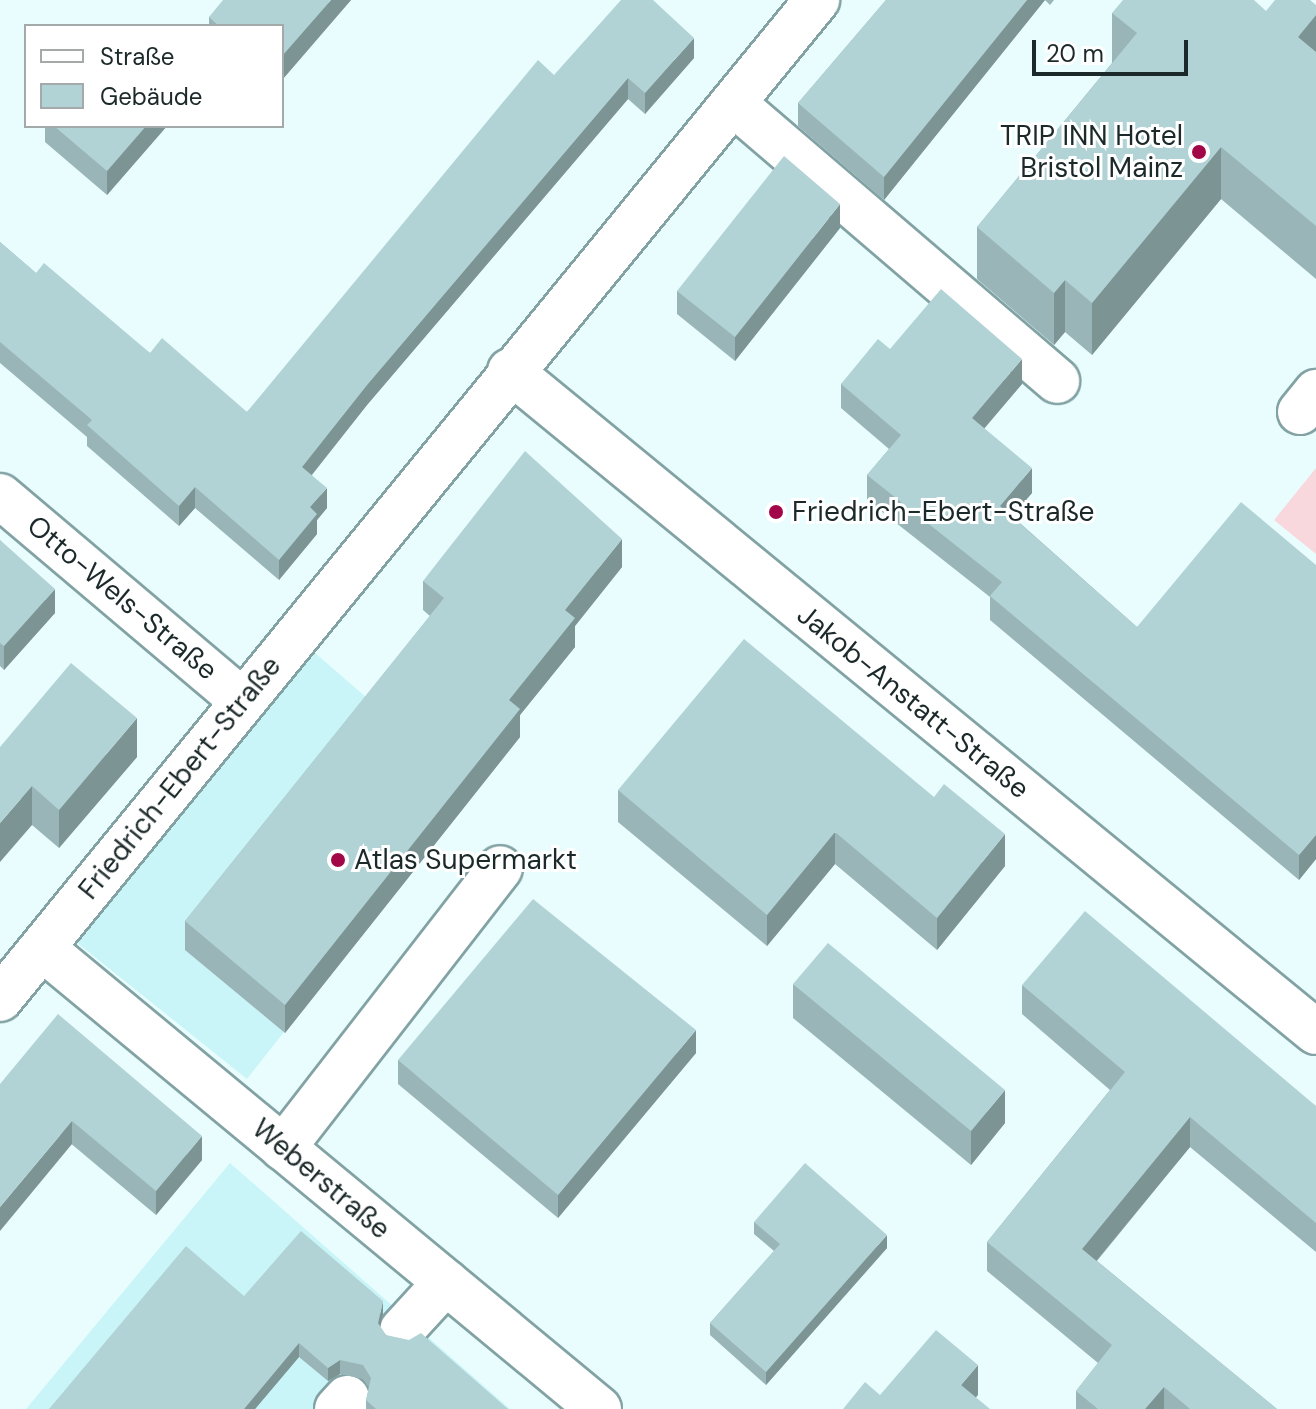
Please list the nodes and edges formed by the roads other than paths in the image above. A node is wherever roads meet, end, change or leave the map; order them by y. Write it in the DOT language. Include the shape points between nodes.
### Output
graph roads {
  1 [pos="817,0"];
  2 [pos="733,103"];
  3 [pos="510,371"];
  4 [pos="1057,381"];
  5 [pos="0,496"];
  6 [pos="243,701"];
  7 [pos="500,868"];
  8 [pos="42,948"];
  9 [pos="0,999"];
  10 [pos="1316,1032"];
  11 [pos="283,1148"];
  12 [pos="446,1282"];
  13 [pos="402,1330"];
  14 [pos="599,1409"];
  1 -- 2 [label="street, Friedrich-Ebert-Straße"];
  2 -- 3 [label="street, Friedrich-Ebert-Straße"];
  2 -- 4 [label="street"];
  3 -- 6 [label="street, Friedrich-Ebert-Straße"];
  3 -- 10 [label="street, Jakob-Anstatt-Straße"];
  5 -- 6 [label="street, Otto-Wels-Straße"];
  6 -- 8 [label="street, Friedrich-Ebert-Straße"];
  7 -- 11 [label="street"];
  8 -- 9 [label="street, Friedrich-Ebert-Straße"];
  8 -- 11 [label="street, Weberstraße"];
  11 -- 12 [label="street, Weberstraße"];
  12 -- 13 [label="street"];
  12 -- 14 [label="street, Weberstraße"];
}
